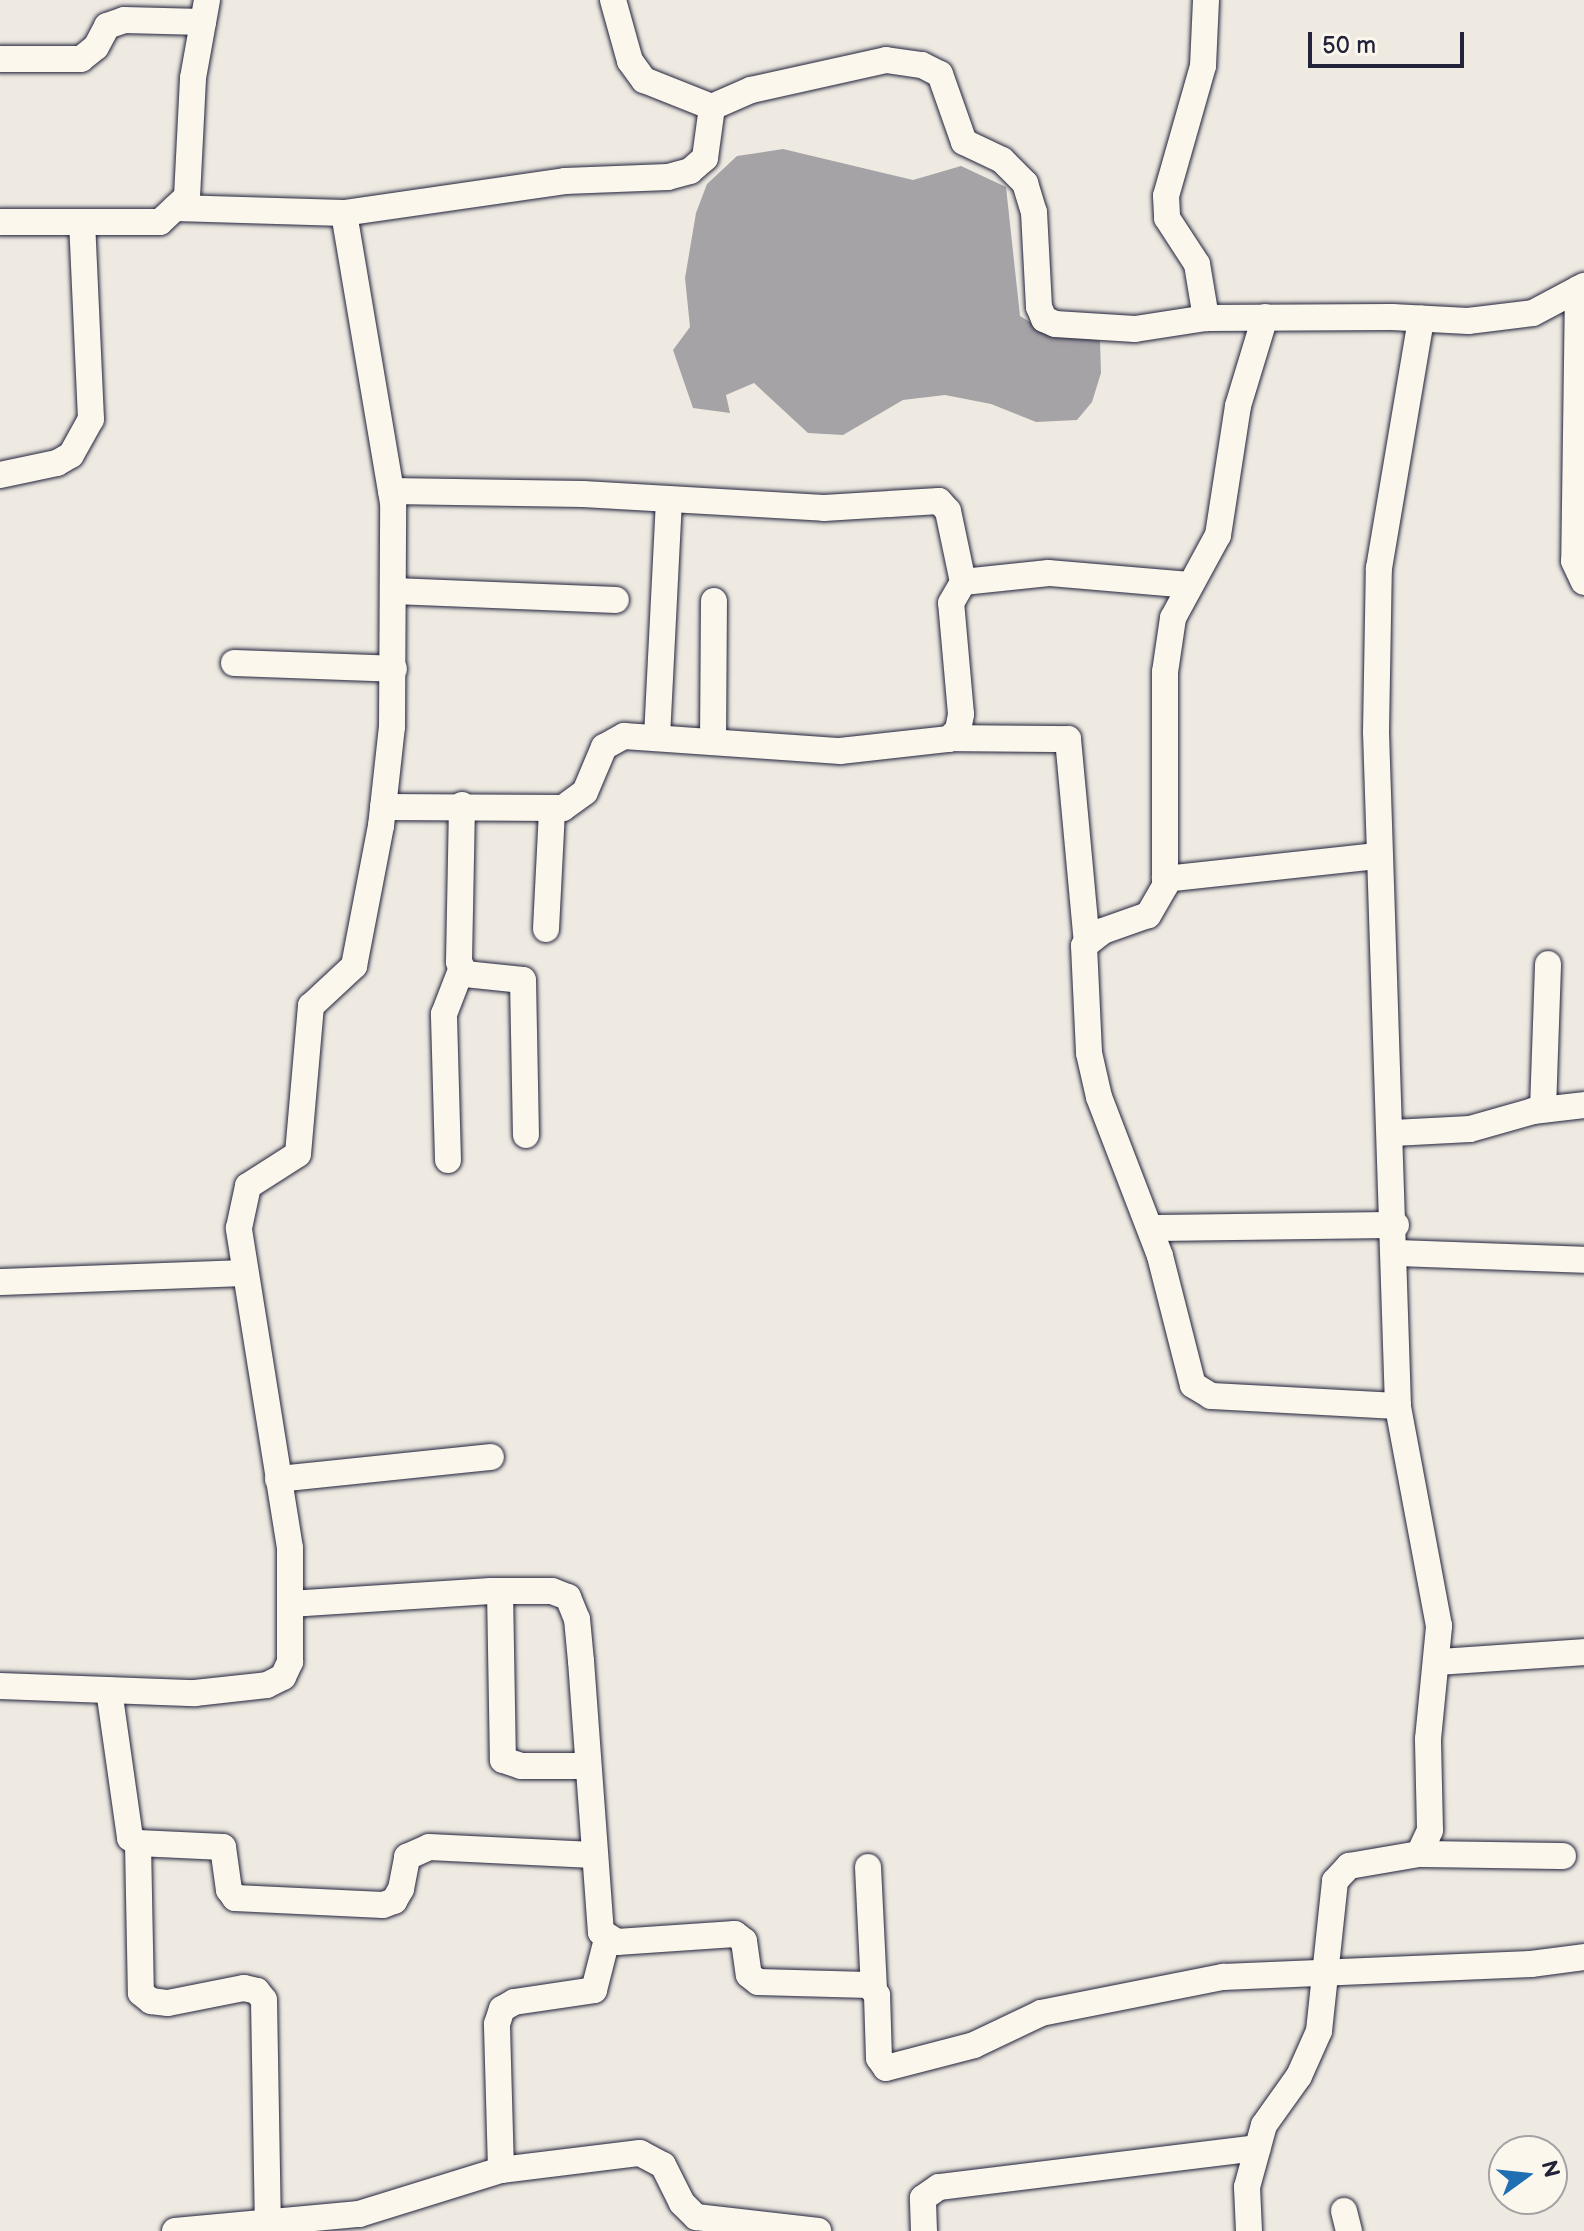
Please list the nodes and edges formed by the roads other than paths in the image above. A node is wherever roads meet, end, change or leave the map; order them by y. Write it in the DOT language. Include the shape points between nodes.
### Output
graph roads {
  1 [pos="613,0"];
  2 [pos="1206,0"];
  3 [pos="205,11"];
  4 [pos="0,59"];
  5 [pos="712,107"];
  6 [pos="175,208"];
  7 [pos="344,213"];
  8 [pos="0,222"];
  9 [pos="82,223"];
  10 [pos="1581,287"];
  11 [pos="1265,317"];
  12 [pos="1206,318"];
  13 [pos="1421,319"];
  14 [pos="0,475"];
  15 [pos="391,491"];
  16 [pos="669,499"];
  17 [pos="963,582"];
  18 [pos="1584,582"];
  19 [pos="1188,585"];
  20 [pos="395,591"];
  21 [pos="616,600"];
  22 [pos="714,601"];
  23 [pos="234,663"];
  24 [pos="394,669"];
  25 [pos="657,737"];
  26 [pos="952,738"];
  27 [pos="713,742"];
  28 [pos="462,805"];
  29 [pos="383,807"];
  30 [pos="552,810"];
  31 [pos="1378,856"];
  32 [pos="1165,879"];
  33 [pos="546,929"];
  34 [pos="1087,943"];
  35 [pos="1548,964"];
  36 [pos="461,970"];
  37 [pos="1584,1105"];
  38 [pos="1543,1109"];
  39 [pos="1393,1133"];
  40 [pos="526,1135"];
  41 [pos="448,1160"];
  42 [pos="1396,1225"];
  43 [pos="1151,1228"];
  44 [pos="1397,1253"];
  45 [pos="1584,1260"];
  46 [pos="245,1273"];
  47 [pos="0,1282"];
  48 [pos="1398,1406"];
  49 [pos="491,1457"];
  50 [pos="278,1479"];
  51 [pos="500,1591"];
  52 [pos="290,1604"];
  53 [pos="1584,1652"];
  54 [pos="1439,1662"];
  55 [pos="0,1686"];
  56 [pos="109,1690"];
  57 [pos="587,1766"];
  58 [pos="138,1843"];
  59 [pos="1419,1854"];
  60 [pos="593,1855"];
  61 [pos="1563,1856"];
  62 [pos="868,1867"];
  63 [pos="607,1939"];
  64 [pos="1584,1957"];
  65 [pos="1328,1971"];
  66 [pos="874,1988"];
  67 [pos="1258,2148"];
  68 [pos="501,2170"];
  69 [pos="268,2220"];
  70 [pos="175,2231"];
  71 [pos="818,2231"];
  72 [pos="924,2231"];
  73 [pos="1249,2231"];
  1 -- 5 [label="street" via="630,61 644,80"];
  2 -- 12 [label="street" via="1203,66 1166,196 1167,218 1197,264"];
  3 -- 4 [label="street" via="107,26 96,47 81,59"];
  3 -- 6 [label="street" via="189,119 187,197"];
  5 -- 7 [label="street" via="705,158 690,171 565,181"];
  5 -- 12 [label="street" via="751,90 886,60 922,65 940,74 964,142 1002,160 1025,183 1034,212 1044,319 1135,329"];
  6 -- 7 [label="street"];
  6 -- 9 [label="street" via="160,222"];
  7 -- 15 [label="street"];
  8 -- 9 [label="street"];
  9 -- 14 [label="street" via="91,419 71,455"];
  10 -- 13 [label="street" via="1533,313 1468,321"];
  10 -- 18 [label="street" via="1574,561"];
  11 -- 12 [label="street"];
  11 -- 13 [label="street"];
  11 -- 19 [label="street" via="1238,406 1218,535"];
  13 -- 31 [label="street" via="1379,568"];
  15 -- 16 [label="street"];
  15 -- 20 [label="street"];
  16 -- 17 [label="street" via="824,508 939,501 948,511"];
  16 -- 25 [label="street"];
  17 -- 19 [label="street" via="1049,573"];
  17 -- 26 [label="street" via="951,603 961,714"];
  19 -- 32 [label="street" via="1173,618 1165,672"];
  20 -- 21 [label="street"];
  20 -- 24 [label="street"];
  22 -- 27 [label="street"];
  23 -- 24 [label="street"];
  24 -- 29 [label="street"];
  25 -- 27 [label="street"];
  25 -- 30 [label="street" via="611,740 585,792 576,802"];
  26 -- 27 [label="street" via="840,751"];
  26 -- 34 [label="street" via="1068,739"];
  28 -- 29 [label="street"];
  28 -- 30 [label="street"];
  28 -- 36 [label="street"];
  29 -- 46 [label="street" via="354,966 311,1006 298,1154 248,1186 239,1228"];
  30 -- 33 [label="street"];
  31 -- 32 [label="street"];
  31 -- 39 [label="street"];
  32 -- 34 [label="street" via="1148,915"];
  34 -- 43 [label="street" via="1081,960 1099,1097"];
  35 -- 38 [label="street"];
  36 -- 40 [label="street" via="523,980"];
  36 -- 41 [label="street" via="444,1014"];
  37 -- 38 [label="street"];
  38 -- 39 [label="street" via="1470,1129"];
  39 -- 42 [label="street"];
  42 -- 43 [label="street"];
  42 -- 44 [label="street"];
  43 -- 48 [label="street" via="1188,1375 1201,1391"];
  44 -- 45 [label="street"];
  44 -- 48 [label="street"];
  46 -- 47 [label="street"];
  46 -- 50 [label="street"];
  48 -- 54 [label="street" via="1439,1626"];
  49 -- 50 [label="street"];
  50 -- 52 [label="street" via="290,1548"];
  51 -- 52 [label="street"];
  51 -- 57 [label="street" via="561,1592 573,1606"];
  51 -- 57 [label="street" via="503,1760 521,1766"];
  52 -- 56 [label="street" via="290,1662 283,1677 267,1685 195,1693"];
  53 -- 54 [label="street"];
  54 -- 59 [label="street" via="1428,1739 1430,1830"];
  55 -- 56 [label="street"];
  56 -- 58 [label="street" via="125,1829"];
  57 -- 60 [label="street"];
  58 -- 60 [label="street" via="223,1847 229,1890 235,1898 383,1905 394,1901 401,1889 407,1857 414,1849"];
  58 -- 69 [label="street" via="141,1993 151,2001 168,2003 244,1988 257,1991 264,2000"];
  59 -- 61 [label="street"];
  59 -- 65 [label="street" via="1339,1872"];
  60 -- 63 [label="street" via="597,1922"];
  62 -- 66 [label="street"];
  63 -- 66 [label="street" via="735,1934 744,1941 749,1975 758,1982 864,1983"];
  63 -- 68 [label="street" via="600,1983 594,1990 514,2002 502,2009 497,2024"];
  64 -- 65 [label="street" via="1531,1964"];
  65 -- 66 [label="street" via="1248,1974 1108,1997 1041,2013 974,2045 892,2068 879,2058"];
  65 -- 67 [label="street" via="1319,2031 1299,2076 1264,2125"];
  67 -- 72 [label="street" via="939,2187 923,2198"];
  67 -- 73 [label="street" via="1247,2187"];
  68 -- 69 [label="street" via="359,2214"];
  68 -- 71 [label="street" via="640,2153 663,2165 682,2203 696,2217"];
  69 -- 70 [label="street"];
}
